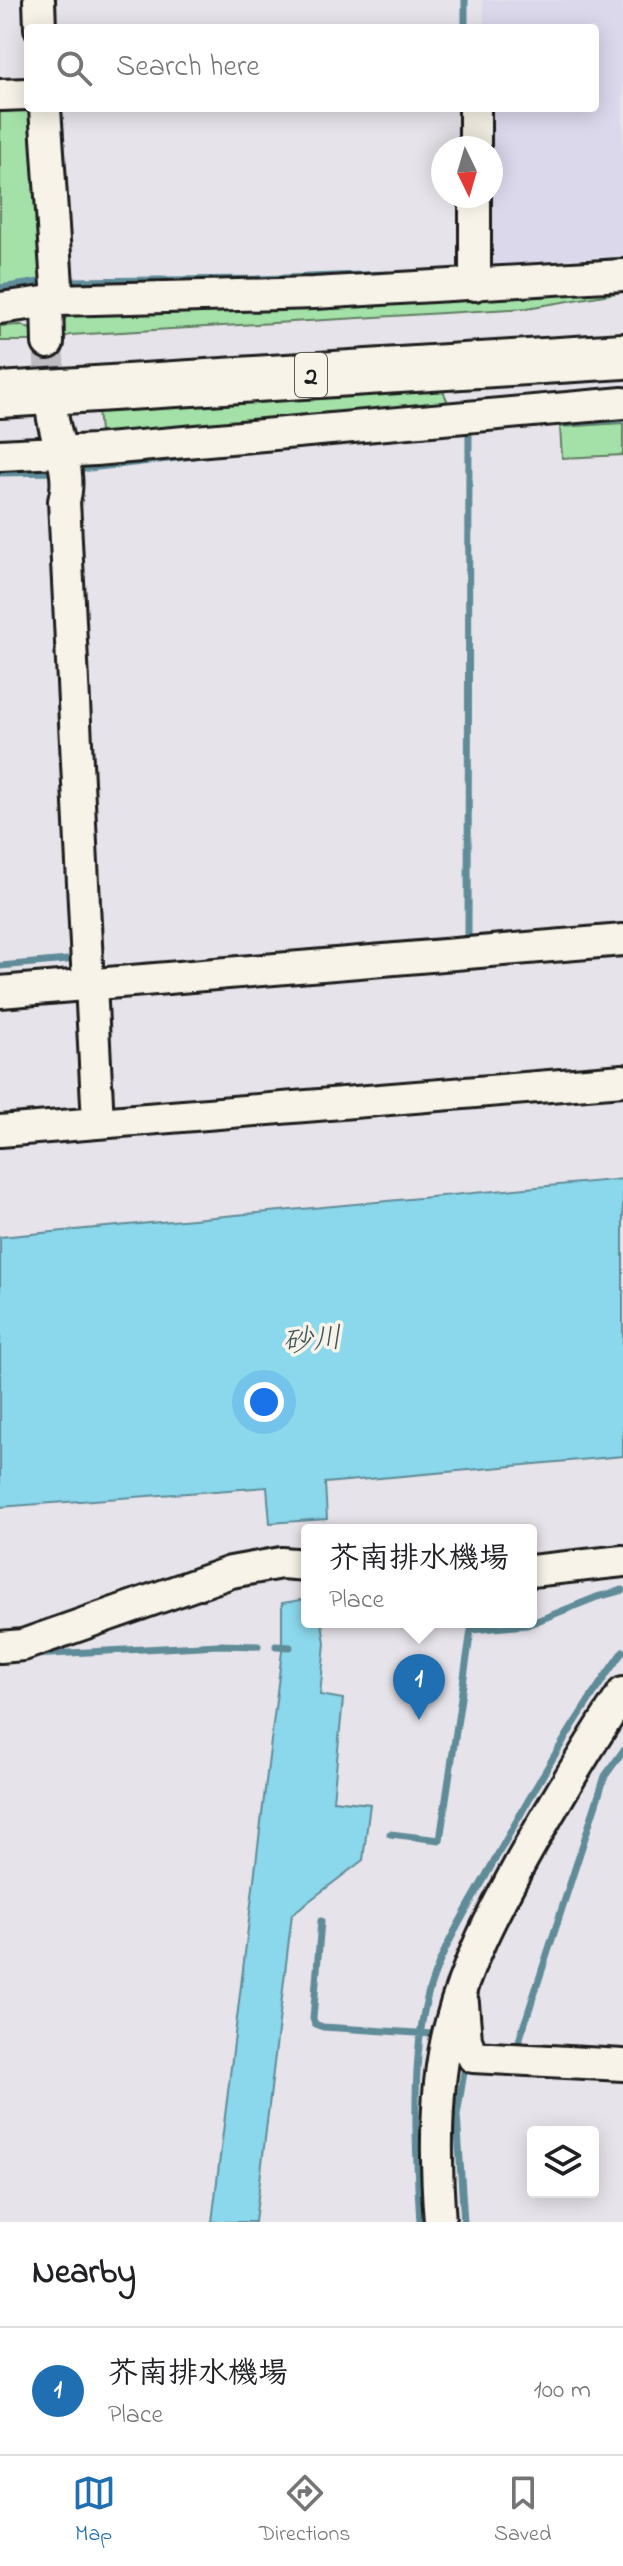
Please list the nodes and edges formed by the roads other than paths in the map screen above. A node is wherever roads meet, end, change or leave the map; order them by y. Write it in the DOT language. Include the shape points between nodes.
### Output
graph roads {
  1 [pos="39,0"];
  2 [pos="40,24"];
  3 [pos="24,94"];
  4 [pos="0,95"];
  5 [pos="45,112"];
  6 [pos="475,112"];
  7 [pos="475,136"];
  8 [pos="475,208"];
  9 [pos="623,275"];
  10 [pos="475,285"];
  11 [pos="53,300"];
  12 [pos="0,308"];
  13 [pos="623,326"];
  14 [pos="48,343"];
  15 [pos="623,356"];
  16 [pos="0,365"];
  17 [pos="0,395"];
  18 [pos="623,403"];
  19 [pos="52,412"];
  20 [pos="0,455"];
  21 [pos="64,464"];
  22 [pos="623,940"];
  23 [pos="88,981"];
  24 [pos="0,992"];
  25 [pos="623,1080"];
  26 [pos="98,1123"];
  27 [pos="0,1131"];
  28 [pos="623,1561"];
  29 [pos="301,1565"];
  30 [pos="537,1570"];
  31 [pos="0,1647"];
  32 [pos="623,1693"];
  33 [pos="462,1984"];
  34 [pos="623,2065"];
  35 [pos="440,2222"];
  1 -- 2 [label="street"];
  3 -- 4 [label="street"];
  5 -- 11 [label="street"];
  6 -- 7 [label="street"];
  8 -- 10 [label="street"];
  9 -- 10 [label="street"];
  10 -- 11 [label="street"];
  11 -- 12 [label="street"];
  11 -- 14 [label="street"];
  13 -- 16 [label="highway, 2"];
  15 -- 17 [label="highway, 2"];
  18 -- 21 [label="street"];
  19 -- 21 [label="street"];
  20 -- 21 [label="street"];
  21 -- 23 [label="street"];
  22 -- 23 [label="street"];
  23 -- 24 [label="street"];
  23 -- 26 [label="street"];
  25 -- 26 [label="street"];
  26 -- 27 [label="street"];
  28 -- 30 [label="street"];
  29 -- 31 [label="street" via="231,1572 23,1645"];
  32 -- 33 [label="street" via="534,1838"];
  33 -- 34 [label="street" via="466,2040 473,2057"];
  33 -- 35 [label="street" via="442,2072"];
}
